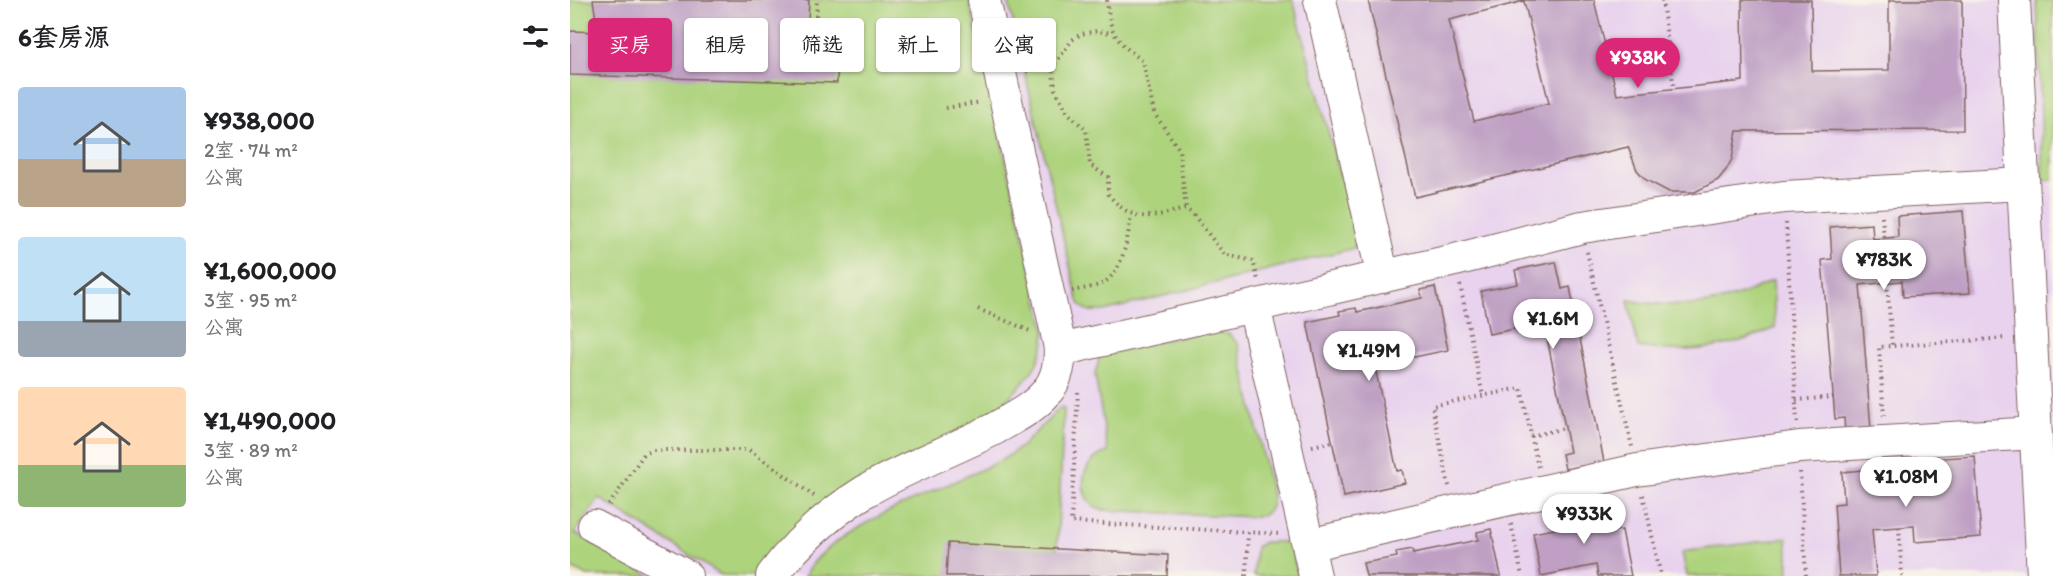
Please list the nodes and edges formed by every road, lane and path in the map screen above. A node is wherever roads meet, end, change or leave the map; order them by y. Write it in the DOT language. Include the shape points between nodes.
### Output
graph roads {
  1 [pos="817,0"];
  2 [pos="984,0"];
  3 [pos="1107,0"];
  4 [pos="1320,0"];
  5 [pos="1662,0"];
  6 [pos="2014,0"];
  7 [pos="816,18"];
  8 [pos="1112,33"];
  9 [pos="1056,62"];
  10 [pos="1036,72"];
  11 [pos="1053,72"];
  12 [pos="1003,86"];
  13 [pos="1674,89"];
  14 [pos="946,108"];
  15 [pos="2024,184"];
  16 [pos="1784,197"];
  17 [pos="1186,209"];
  18 [pos="1131,215"];
  19 [pos="1581,227"];
  20 [pos="1455,260"];
  21 [pos="1383,277"];
  22 [pos="1887,283"];
  23 [pos="1049,297"];
  24 [pos="1259,305"];
  25 [pos="978,309"];
  26 [pos="2031,336"];
  27 [pos="1066,346"];
  28 [pos="1892,346"];
  29 [pos="2043,374"];
  30 [pos="1483,396"];
  31 [pos="1833,397"];
  32 [pos="1796,400"];
  33 [pos="1565,428"];
  34 [pos="2036,433"];
  35 [pos="1531,435"];
  36 [pos="1886,442"];
  37 [pos="1799,447"];
  38 [pos="1637,470"];
  39 [pos="1543,491"];
  40 [pos="1506,500"];
  41 [pos="1454,511"];
  42 [pos="836,512"];
  43 [pos="594,526"];
  44 [pos="1899,527"];
  45 [pos="1248,532"];
  46 [pos="1307,540"];
  47 [pos="686,576"];
  48 [pos="772,576"];
  49 [pos="1246,576"];
  50 [pos="1315,576"];
  51 [pos="1522,576"];
  52 [pos="1661,576"];
  53 [pos="1806,576"];
  54 [pos="1902,576"];
  55 [pos="2043,576"];
  1 -- 7 [label="path"];
  2 -- 12 [label="lane"];
  3 -- 8 [label="path"];
  4 -- 21 [label="lane"];
  5 -- 13 [label="path"];
  6 -- 15 [label="lane"];
  8 -- 9 [label="path" via="1091,32 1076,37"];
  8 -- 17 [label="path" via="1146,66 1154,113 1179,149"];
  10 -- 12 [label="path"];
  11 -- 18 [label="path" via="1055,88 1068,114 1086,130 1090,165 1108,177 1108,194"];
  12 -- 14 [label="path"];
  12 -- 23 [label="lane"];
  15 -- 16 [label="lane"];
  15 -- 26 [label="lane"];
  16 -- 19 [label="lane"];
  16 -- 32 [label="path"];
  17 -- 18 [label="path" via="1150,217"];
  17 -- 24 [label="path" via="1224,254 1253,261"];
  18 -- 23 [label="path" via="1121,257 1106,281"];
  19 -- 20 [label="lane"];
  19 -- 38 [label="path"];
  20 -- 21 [label="lane"];
  20 -- 30 [label="path"];
  21 -- 24 [label="lane"];
  22 -- 28 [label="path"];
  23 -- 27 [label="lane"];
  24 -- 27 [label="lane"];
  24 -- 46 [label="lane"];
  25 -- 27 [label="path"];
  26 -- 28 [label="path"];
  26 -- 29 [label="lane"];
  27 -- 42 [label="lane" via="1050,388 1032,406 971,442 895,475"];
  27 -- 45 [label="path" via="1071,522"];
  28 -- 36 [label="path" via="1879,347"];
  29 -- 34 [label="lane"];
  30 -- 35 [label="path" via="1521,388"];
  30 -- 41 [label="path" via="1432,406"];
  31 -- 32 [label="path"];
  32 -- 37 [label="path"];
  33 -- 35 [label="path"];
  34 -- 36 [label="lane"];
  34 -- 55 [label="lane"];
  35 -- 39 [label="path"];
  36 -- 37 [label="lane"];
  37 -- 38 [label="lane"];
  37 -- 53 [label="path"];
  38 -- 39 [label="lane"];
  38 -- 52 [label="path"];
  39 -- 40 [label="lane"];
  40 -- 41 [label="lane"];
  40 -- 51 [label="path"];
  41 -- 46 [label="lane"];
  42 -- 43 [label="path" via="749,450 652,450 641,458"];
  42 -- 48 [label="lane" via="800,543"];
  43 -- 47 [label="lane"];
  44 -- 54 [label="path"];
  45 -- 46 [label="path"];
  45 -- 49 [label="path"];
  46 -- 50 [label="lane"];
}
